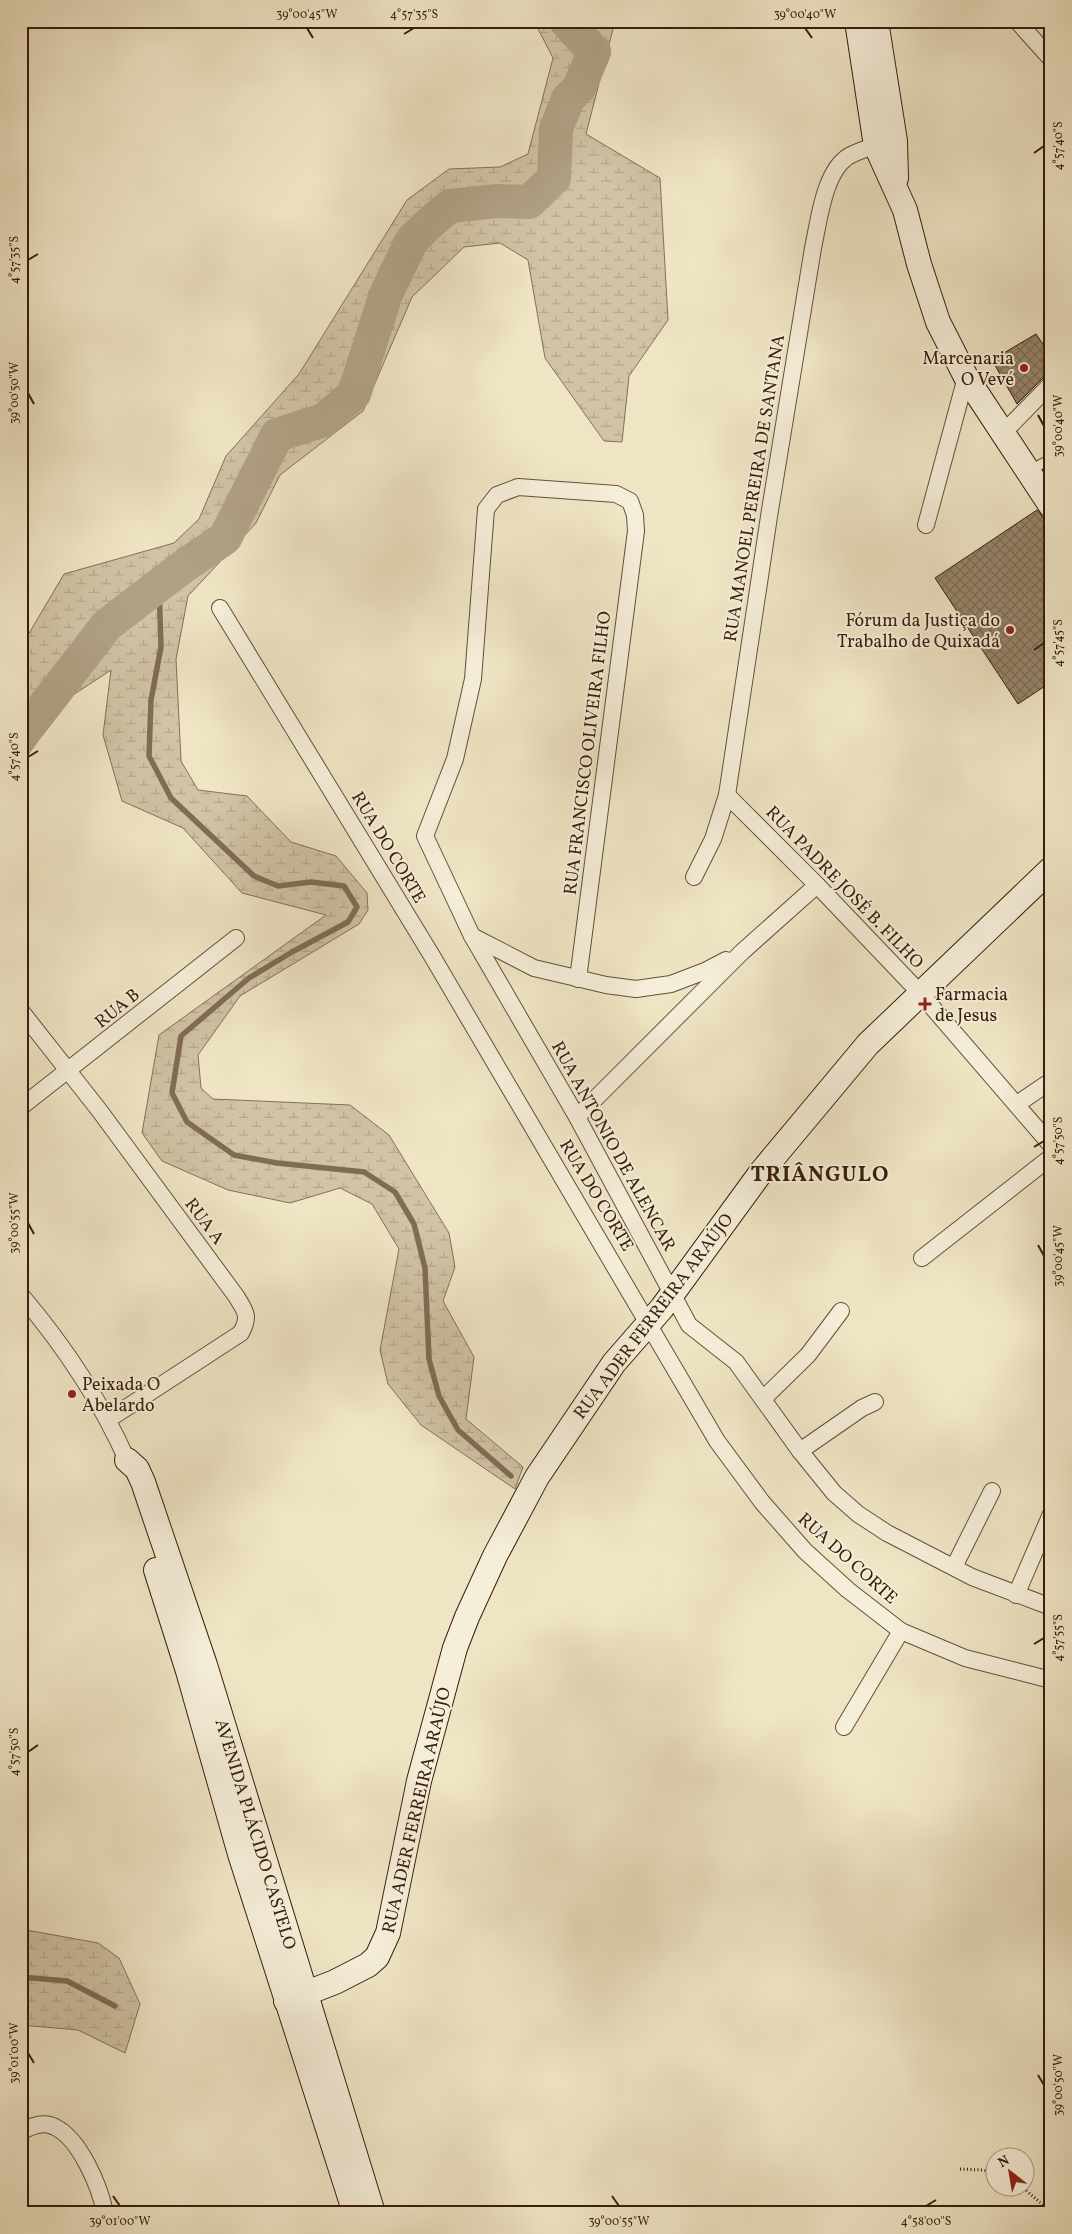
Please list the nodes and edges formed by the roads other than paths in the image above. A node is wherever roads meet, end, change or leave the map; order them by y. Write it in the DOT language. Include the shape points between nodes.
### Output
graph roads {
  1 [pos="856,21"];
  2 [pos="876,21"];
  3 [pos="1017,21"];
  4 [pos="1051,59"];
  5 [pos="885,143"];
  6 [pos="966,377"];
  7 [pos="1051,384"];
  8 [pos="1003,433"];
  9 [pos="1051,459"];
  10 [pos="1028,471"];
  11 [pos="1051,506"];
  12 [pos="926,525"];
  13 [pos="220,608"];
  14 [pos="727,795"];
  15 [pos="425,836"];
  16 [pos="1051,869"];
  17 [pos="694,877"];
  18 [pos="817,885"];
  19 [pos="472,936"];
  20 [pos="236,938"];
  21 [pos="742,952"];
  22 [pos="578,979"];
  23 [pos="920,993"];
  24 [pos="21,1011"];
  25 [pos="68,1072"];
  26 [pos="1051,1081"];
  27 [pos="1016,1104"];
  28 [pos="21,1107"];
  29 [pos="577,1117"];
  30 [pos="1051,1145"];
  31 [pos="1051,1157"];
  32 [pos="922,1258"];
  33 [pos="672,1293"];
  34 [pos="24,1304"];
  35 [pos="841,1311"];
  36 [pos="649,1322"];
  37 [pos="763,1399"];
  38 [pos="875,1402"];
  39 [pos="109,1419"];
  40 [pos="800,1451"];
  41 [pos="128,1460"];
  42 [pos="992,1491"];
  43 [pos="1051,1514"];
  44 [pos="954,1567"];
  45 [pos="1016,1595"];
  46 [pos="1051,1608"];
  47 [pos="901,1631"];
  48 [pos="1051,1680"];
  49 [pos="844,1727"];
  50 [pos="295,1997"];
  51 [pos="21,2132"];
  52 [pos="106,2213"];
  53 [pos="355,2213"];
  54 [pos="373,2213"];
  1 -- 5 [label="street"];
  2 -- 5 [label="street"];
  3 -- 4 [label="street"];
  5 -- 6 [label="street" via="938,322"];
  5 -- 14 [label="street, RUA MANOEL PEREIRA DE SANTANA" via="849,156 837,168 821,210 771,500"];
  6 -- 8 [label="street"];
  6 -- 12 [label="street"];
  7 -- 8 [label="street"];
  8 -- 10 [label="street"];
  9 -- 10 [label="lane"];
  10 -- 11 [label="street"];
  13 -- 36 [label="street, RUA DO CORTE"];
  14 -- 17 [label="street, RUA MANOEL PEREIRA DE SANTANA" via="713,839"];
  14 -- 18 [label="street, RUA PADRE JOSÉ B. FILHO"];
  15 -- 19 [label="street, RUA ANTONIO DE ALENCAR"];
  15 -- 22 [label="street, RUA FRANCISCO OLIVEIRA FILHO" via="455,759 473,679 486,509 497,495 518,487 616,494 630,501 636,531"];
  16 -- 23 [label="street, RUA ADER FERREIRA ARAÚJO"];
  18 -- 21 [label="street"];
  18 -- 23 [label="street, RUA PADRE JOSÉ B. FILHO"];
  19 -- 22 [label="street" via="534,968"];
  19 -- 29 [label="street, RUA ANTONIO DE ALENCAR"];
  20 -- 25 [label="street, RUA B"];
  21 -- 22 [label="street" via="705,971 654,988 636,989"];
  21 -- 29 [label="street"];
  23 -- 27 [label="street, RUA PADRE JOSÉ B. FILHO"];
  23 -- 33 [label="street, RUA ADER FERREIRA ARAÚJO" via="868,1044 811,1111 762,1171"];
  24 -- 25 [label="street, RUA A"];
  25 -- 28 [label="street, RUA B"];
  25 -- 39 [label="street, RUA A" via="246,1312 247,1322 241,1333 228,1344"];
  26 -- 27 [label="street"];
  27 -- 30 [label="street, RUA PADRE JOSÉ B. FILHO"];
  29 -- 33 [label="street, RUA ANTONIO DE ALENCAR"];
  31 -- 32 [label="street"];
  33 -- 36 [label="street, RUA ADER FERREIRA ARAÚJO"];
  33 -- 37 [label="street, RUA ANTONIO DE ALENCAR" via="689,1325 736,1362"];
  34 -- 39 [label="street, AVENIDA PLÁCIDO CASTELO" via="77,1368"];
  35 -- 37 [label="street" via="808,1355"];
  36 -- 47 [label="street, RUA DO CORTE" via="717,1441 762,1502 805,1551"];
  36 -- 50 [label="street, RUA ADER FERREIRA ARAÚJO" via="614,1363 537,1477 467,1617 455,1648 419,1780 388,1933 377,1957 350,1974"];
  37 -- 40 [label="street, RUA ANTONIO DE ALENCAR"];
  38 -- 40 [label="street"];
  39 -- 41 [label="street, AVENIDA PLÁCIDO CASTELO"];
  40 -- 44 [label="street, RUA ANTONIO DE ALENCAR" via="834,1493 858,1514 887,1533"];
  41 -- 50 [label="street, AVENIDA PLÁCIDO CASTELO" via="126,1474 132,1495 196,1668"];
  42 -- 44 [label="street"];
  43 -- 45 [label="street"];
  44 -- 45 [label="street, RUA ANTONIO DE ALENCAR"];
  45 -- 46 [label="street, RUA ANTONIO DE ALENCAR"];
  47 -- 48 [label="street, RUA DO CORTE" via="965,1658"];
  47 -- 49 [label="street"];
  50 -- 53 [label="street, AVENIDA PLÁCIDO CASTELO"];
  50 -- 54 [label="street, AVENIDA PLÁCIDO CASTELO"];
  51 -- 52 [label="street" via="37,2125 54,2126 65,2134 94,2176"];
}
